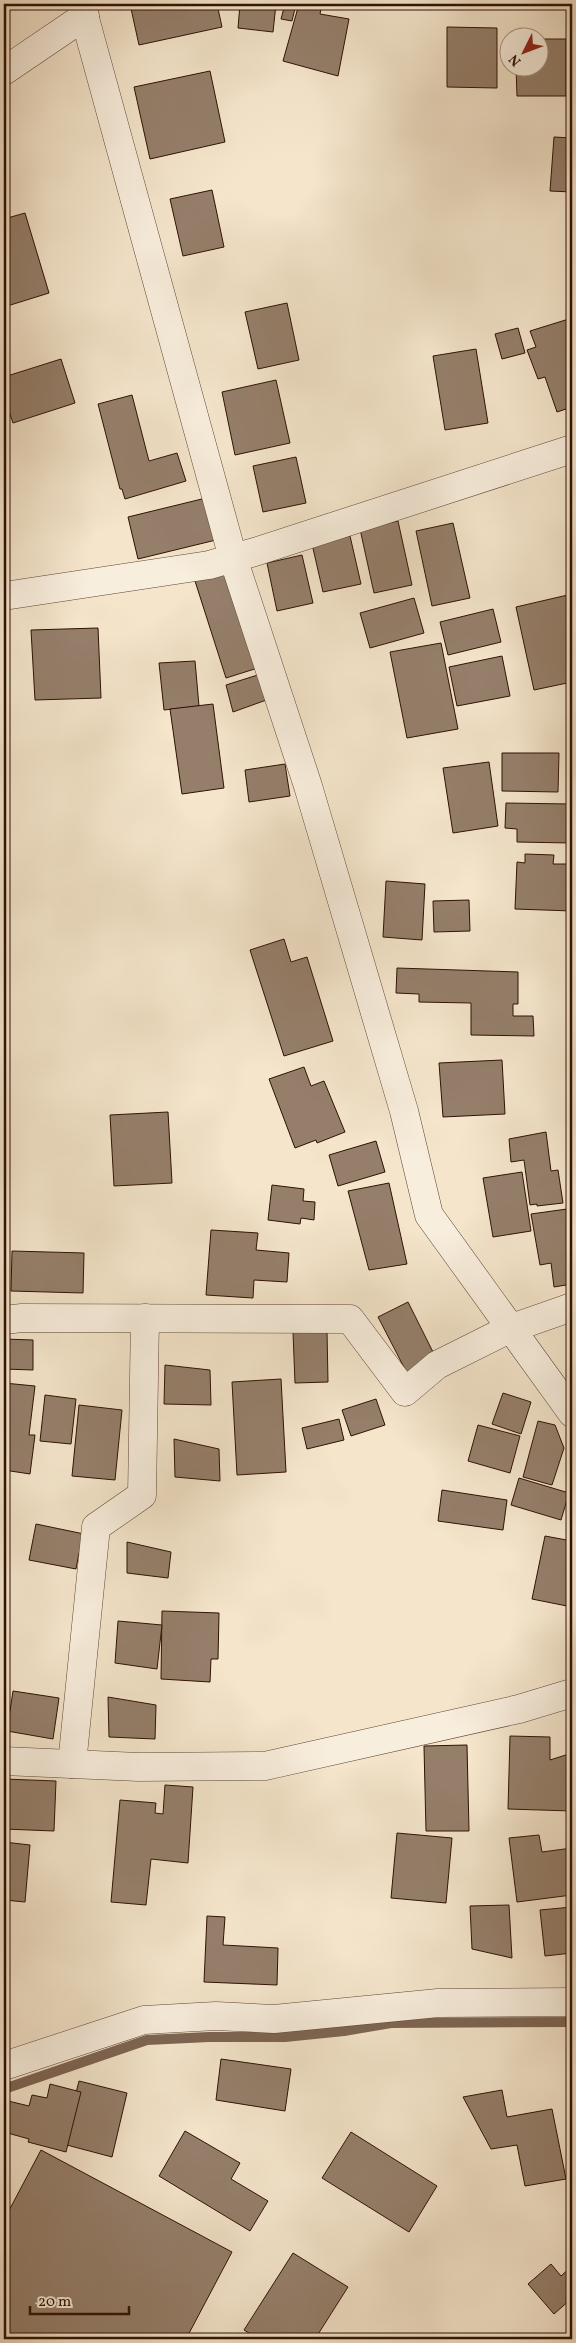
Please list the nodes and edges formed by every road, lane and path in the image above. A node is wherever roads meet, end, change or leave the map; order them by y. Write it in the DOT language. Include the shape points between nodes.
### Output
graph roads {
  1 [pos="83,10"];
  2 [pos="4,71"];
  3 [pos="572,449"];
  4 [pos="233,558"];
  5 [pos="4,596"];
  6 [pos="572,1307"];
  7 [pos="145,1318"];
  8 [pos="4,1320"];
  9 [pos="509,1328"];
  10 [pos="572,1413"];
  11 [pos="572,1693"];
  12 [pos="4,1761"];
  13 [pos="72,1764"];
  14 [pos="572,2002"];
  15 [pos="4,2066"];
  1 -- 2 [label="street"];
  1 -- 4 [label="street"];
  3 -- 4 [label="street"];
  4 -- 5 [label="street" via="209,565"];
  4 -- 9 [label="street" via="308,786 404,1111 429,1215"];
  6 -- 9 [label="street"];
  7 -- 8 [label="street"];
  7 -- 9 [label="street" via="350,1319 405,1392 437,1365"];
  7 -- 13 [label="street" via="142,1496 96,1527"];
  9 -- 10 [label="street"];
  11 -- 13 [label="street" via="519,1709 264,1766 140,1768"];
  12 -- 13 [label="street"];
  14 -- 15 [label="street" via="438,2002 274,2019 216,2016 144,2020"];
}
